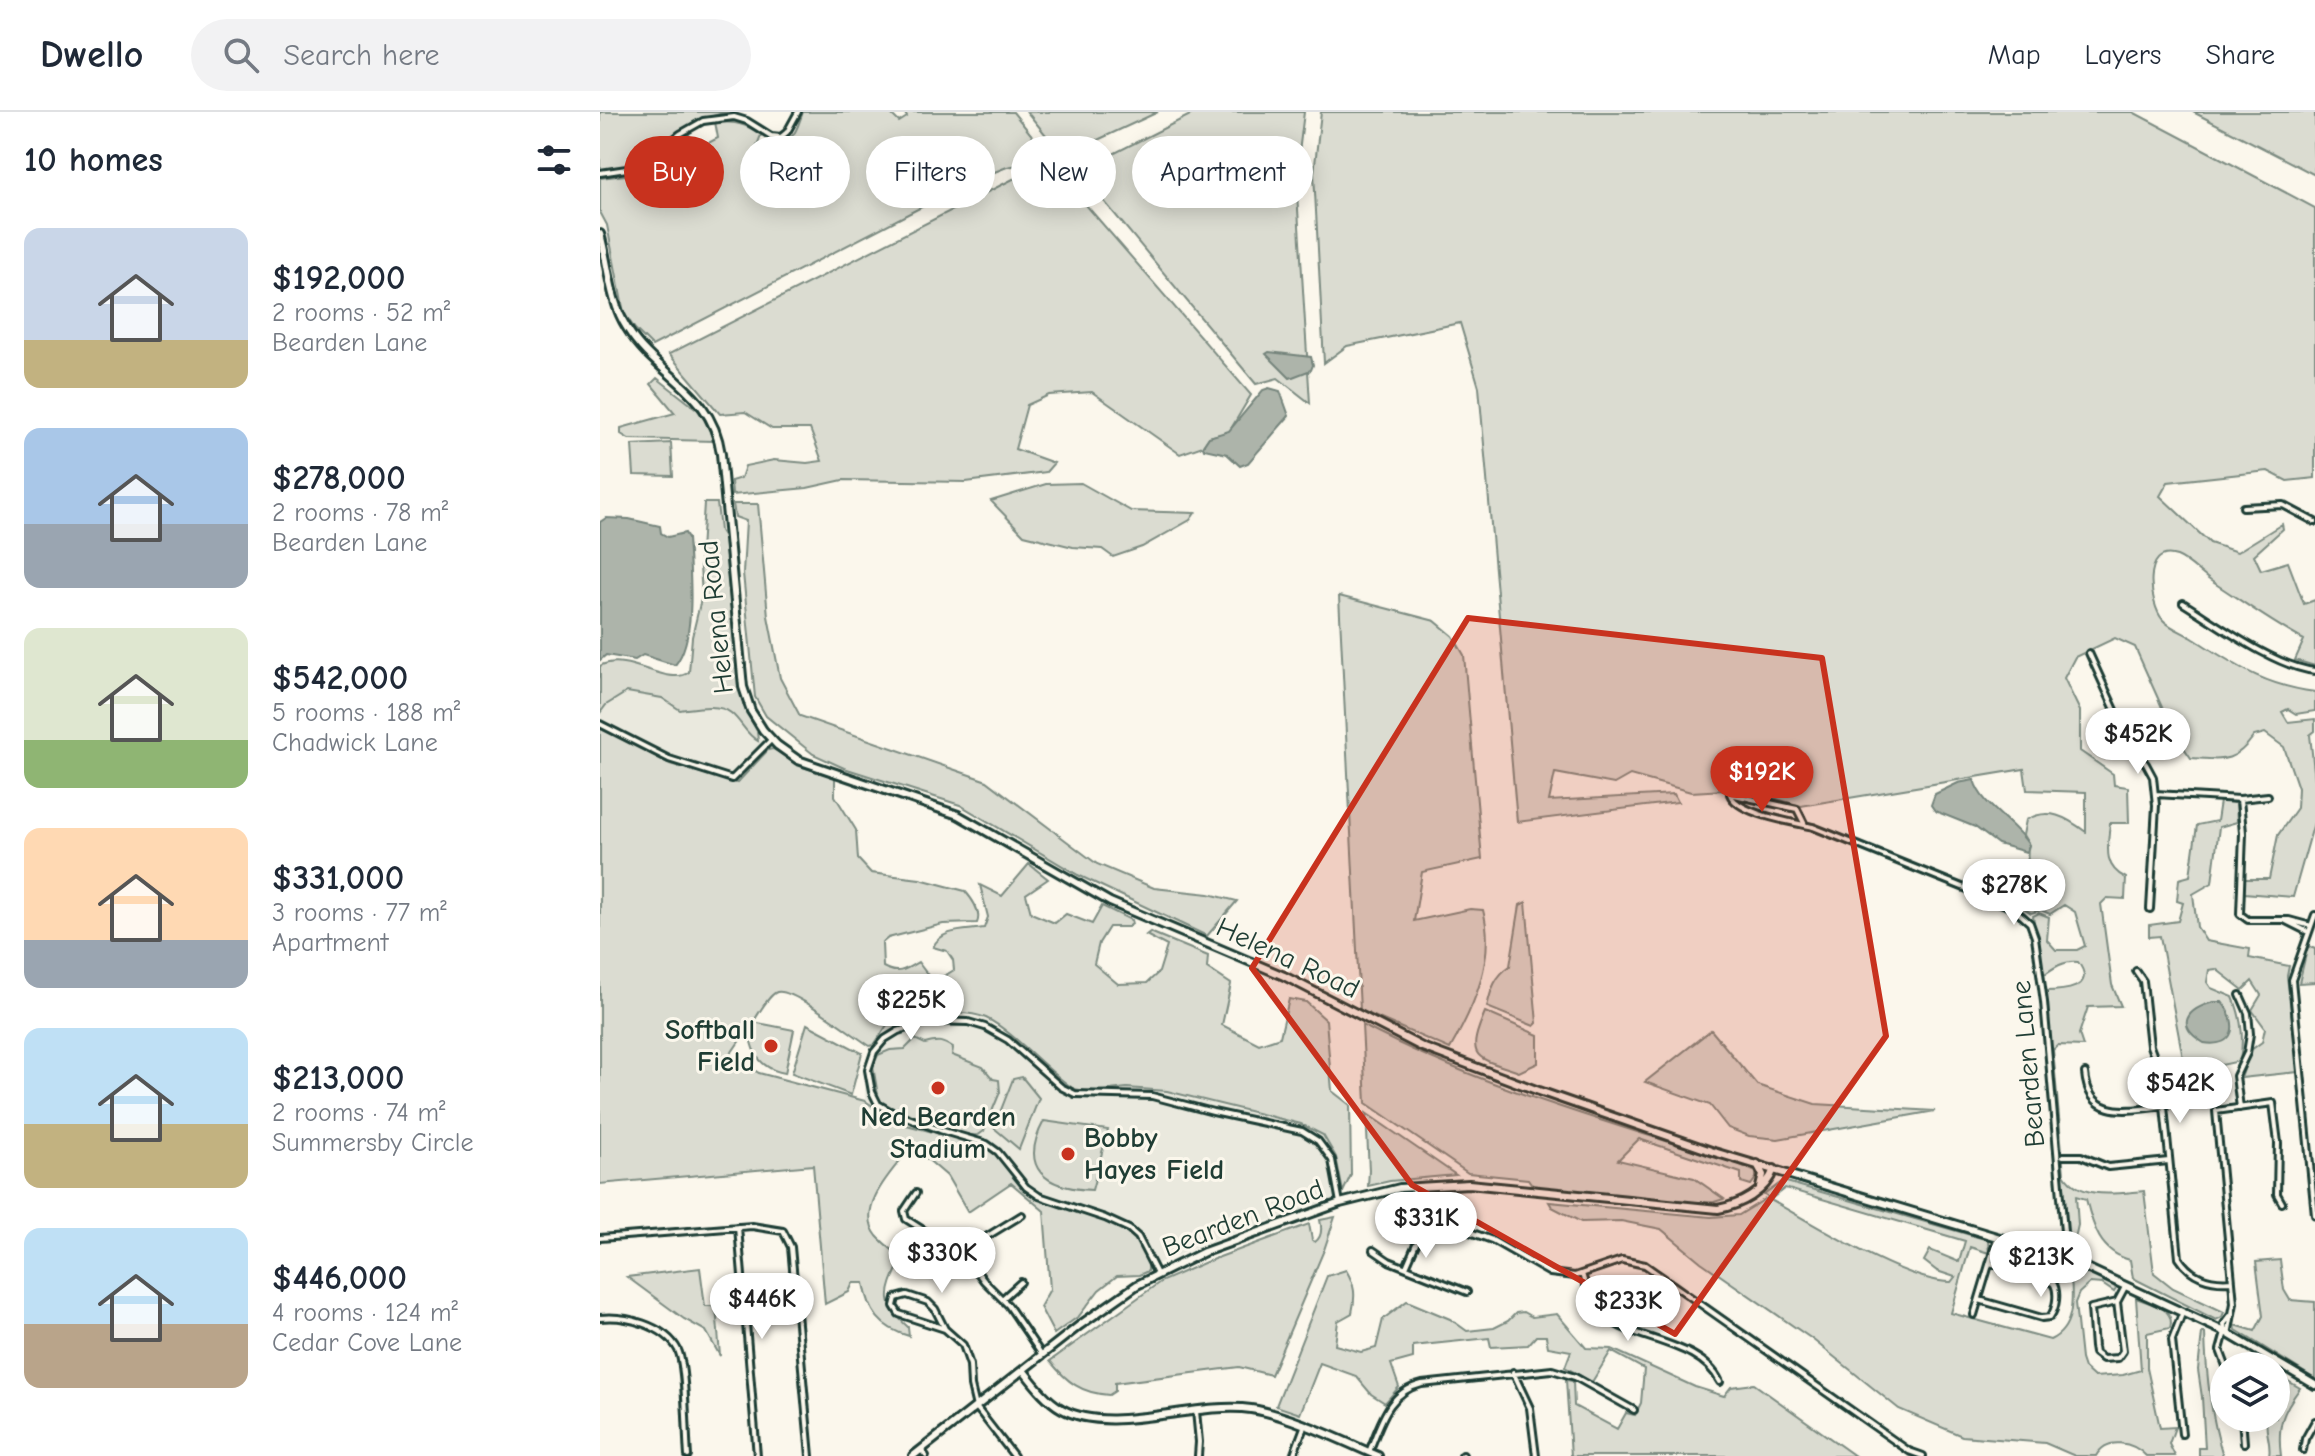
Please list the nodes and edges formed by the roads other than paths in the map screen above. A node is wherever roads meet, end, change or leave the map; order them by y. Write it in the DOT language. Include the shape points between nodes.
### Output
graph roads {
  1 [pos="798,112"];
  2 [pos="600,173"];
  3 [pos="600,234"];
  4 [pos="605,272"];
  5 [pos="2243,507"];
  6 [pos="2315,522"];
  7 [pos="2183,603"];
  8 [pos="2089,653"];
  9 [pos="2315,671"];
  10 [pos="600,724"];
  11 [pos="771,740"];
  12 [pos="2156,794"];
  13 [pos="2268,796"];
  14 [pos="2240,799"];
  15 [pos="1805,825"];
  16 [pos="2150,909"];
  17 [pos="2315,915"];
  18 [pos="2310,929"];
  19 [pos="2136,971"];
  20 [pos="2240,995"];
  21 [pos="2085,1073"];
  22 [pos="2164,1106"];
  23 [pos="2240,1108"];
  24 [pos="2063,1156"];
  25 [pos="2169,1161"];
  26 [pos="1757,1164"];
  27 [pos="1774,1169"];
  28 [pos="1413,1187"];
  29 [pos="1759,1190"];
  30 [pos="916,1193"];
  31 [pos="1340,1203"];
  32 [pos="2282,1203"];
  33 [pos="1022,1215"];
  34 [pos="2315,1215"];
  35 [pos="1428,1216"];
  36 [pos="738,1227"];
  37 [pos="1997,1236"];
  38 [pos="600,1238"];
  39 [pos="1373,1250"];
  40 [pos="965,1257"];
  41 [pos="2063,1257"];
  42 [pos="1990,1263"];
  43 [pos="1406,1267"];
  44 [pos="1157,1274"];
  45 [pos="1582,1274"];
  46 [pos="2232,1281"];
  47 [pos="1021,1282"];
  48 [pos="2126,1285"];
  49 [pos="1467,1292"];
  50 [pos="1002,1299"];
  51 [pos="1979,1300"];
  52 [pos="2117,1302"];
  53 [pos="2183,1311"];
  54 [pos="1974,1315"];
  55 [pos="600,1318"];
  56 [pos="945,1329"];
  57 [pos="2225,1332"];
  58 [pos="2222,1352"];
  59 [pos="1042,1355"];
  60 [pos="1023,1370"];
  61 [pos="1513,1372"];
  62 [pos="1720,1382"];
  63 [pos="2315,1385"];
  64 [pos="976,1407"];
  65 [pos="1196,1410"];
  66 [pos="1634,1410"];
  67 [pos="2315,1421"];
  68 [pos="1304,1427"];
  69 [pos="2243,1432"];
  70 [pos="2182,1434"];
  71 [pos="2244,1443"];
  72 [pos="2303,1450"];
  73 [pos="1369,1452"];
  74 [pos="924,1453"];
  75 [pos="688,1456"];
  76 [pos="757,1456"];
  77 [pos="810,1456"];
  78 [pos="913,1456"];
  79 [pos="1014,1456"];
  80 [pos="1198,1456"];
  81 [pos="1293,1456"];
  82 [pos="1378,1456"];
  83 [pos="1536,1456"];
  84 [pos="1923,1456"];
  1 -- 2 [label="street" via="781,137 734,117 703,121 640,167"];
  3 -- 4 [label="main road, Helena Road"];
  4 -- 11 [label="main road, Helena Road" via="629,332 691,392 710,416 719,441 743,687 755,719"];
  5 -- 6 [label="street" via="2283,505"];
  7 -- 9 [label="street" via="2266,652"];
  8 -- 12 [label="street" via="2131,745 2150,769"];
  10 -- 11 [label="street" via="679,763 732,779"];
  11 -- 26 [label="main road, Helena Road" via="812,766 958,815 1110,902 1284,976 1431,1050"];
  12 -- 14 [label="street"];
  12 -- 16 [label="street"];
  13 -- 14 [label="street"];
  14 -- 18 [label="street" via="2240,914 2246,920 2286,921"];
  15 -- 15 [label="street, Bearden Lane" via="1797,809 1730,794 1741,806"];
  15 -- 41 [label="street, Bearden Lane" via="1973,890 2014,909 2030,923 2044,1002"];
  17 -- 18 [label="street"];
  18 -- 34 [label="street" via="2292,980"];
  19 -- 22 [label="street" via="2143,981 2149,1042 2161,1072"];
  20 -- 23 [label="street" via="2250,1034 2236,1076"];
  21 -- 22 [label="street" via="2089,1092 2105,1108"];
  22 -- 25 [label="street"];
  23 -- 32 [label="street" via="2273,1103 2277,1194"];
  23 -- 46 [label="street" via="2216,1112"];
  24 -- 25 [label="street" via="2081,1156 2108,1167"];
  25 -- 46 [label="street" via="2179,1258 2206,1279"];
  26 -- 27 [label="main road, Helena Road"];
  26 -- 29 [label="main road" via="1763,1175"];
  27 -- 29 [label="main road, Bearden Road"];
  27 -- 37 [label="main road, Helena Road"];
  28 -- 29 [label="main road, Bearden Road" via="1506,1186 1705,1209 1736,1205"];
  28 -- 31 [label="main road, Bearden Road"];
  28 -- 35 [label="street"];
  30 -- 40 [label="street" via="902,1216"];
  31 -- 44 [label="main road, Bearden Road" via="1215,1247"];
  31 -- 44 [label="street" via="1332,1160 1318,1141 1300,1130 1152,1096 1075,1094 1006,1038 968,1022 928,1021 885,1039 868,1070 878,1104 987,1144 1039,1196 1129,1229"];
  33 -- 40 [label="street"];
  35 -- 43 [label="street"];
  35 -- 45 [label="street" via="1492,1240 1550,1273"];
  36 -- 38 [label="street"];
  36 -- 76 [label="street"];
  36 -- 77 [label="street" via="778,1229 790,1242"];
  37 -- 41 [label="main road, Helena Road"];
  37 -- 42 [label="street"];
  39 -- 43 [label="street"];
  40 -- 50 [label="street"];
  41 -- 48 [label="main road, Helena Road"];
  42 -- 51 [label="street"];
  42 -- 51 [label="street" via="2051,1282 2056,1288 2054,1310 2042,1318"];
  43 -- 49 [label="street"];
  44 -- 59 [label="main road, Bearden Road"];
  45 -- 62 [label="street" via="1594,1305 1606,1318 1685,1352"];
  45 -- 84 [label="street" via="1616,1261 1645,1265"];
  46 -- 57 [label="street" via="2234,1303"];
  47 -- 50 [label="street"];
  48 -- 52 [label="street"];
  48 -- 53 [label="main road, Helena Road"];
  50 -- 59 [label="street"];
  51 -- 54 [label="street"];
  52 -- 52 [label="street" via="2091,1310 2094,1350 2103,1359 2118,1358 2123,1351"];
  53 -- 57 [label="main road, Helena Road"];
  53 -- 70 [label="street" via="2172,1340"];
  55 -- 75 [label="street" via="632,1319 675,1345"];
  56 -- 56 [label="street" via="923,1299 896,1298 899,1314"];
  56 -- 64 [label="street" via="967,1353"];
  57 -- 58 [label="street"];
  57 -- 63 [label="main road, Helena Road"];
  59 -- 60 [label="main road, Bearden Road"];
  60 -- 64 [label="main road, Bearden Road"];
  60 -- 65 [label="main road" via="1055,1405 1082,1417 1108,1420"];
  61 -- 66 [label="street" via="1561,1372"];
  61 -- 73 [label="street" via="1405,1390 1388,1407"];
  61 -- 83 [label="street" via="1530,1408"];
  64 -- 74 [label="main road, Bearden Road"];
  64 -- 79 [label="street"];
  65 -- 68 [label="main road" via="1252,1409"];
  65 -- 80 [label="street"];
  67 -- 72 [label="street"];
  68 -- 73 [label="main road"];
  68 -- 81 [label="street"];
  69 -- 71 [label="street"];
  73 -- 82 [label="main road"];
  74 -- 78 [label="main road, Bearden Road"];
}
